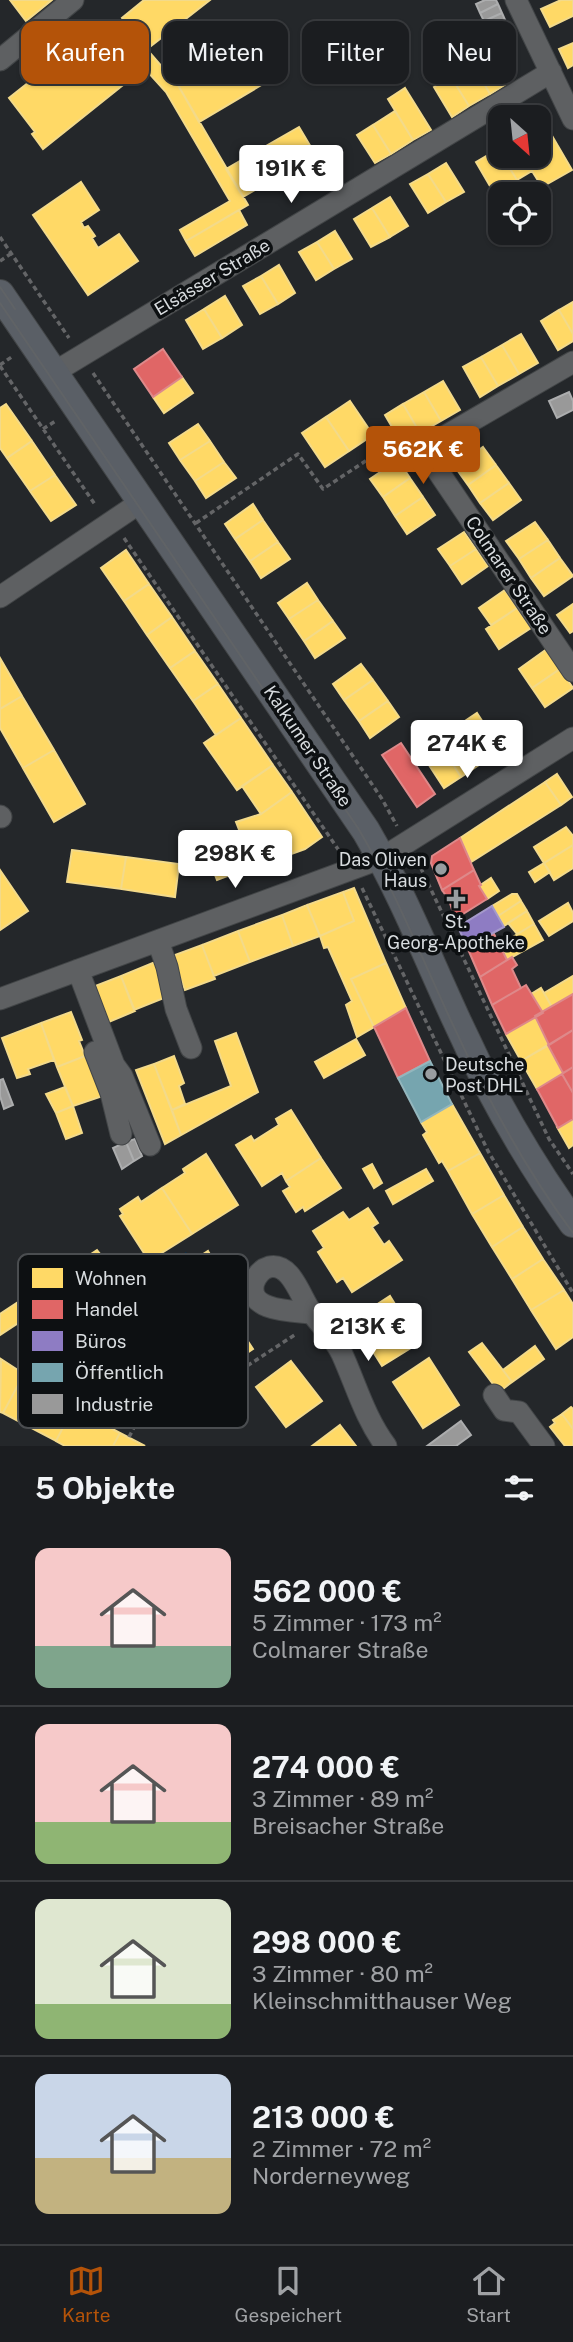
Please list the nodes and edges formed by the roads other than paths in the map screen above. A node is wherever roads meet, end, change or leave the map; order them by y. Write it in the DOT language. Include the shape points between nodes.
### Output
graph roads {
  1 [pos="73,0"];
  2 [pos="516,0"];
  3 [pos="0,60"];
  4 [pos="551,72"];
  5 [pos="573,119"];
  6 [pos="0,294"];
  7 [pos="573,362"];
  8 [pos="53,373"];
  9 [pos="141,502"];
  10 [pos="0,597"];
  11 [pos="573,671"];
  12 [pos="573,738"];
  13 [pos="382,858"];
  14 [pos="158,941"];
  15 [pos="72,972"];
  16 [pos="0,999"];
  17 [pos="191,1048"];
  18 [pos="121,1134"];
  19 [pos="150,1145"];
  20 [pos="573,1223"];
  21 [pos="315,1316"];
  22 [pos="494,1395"];
  23 [pos="386,1446"];
  24 [pos="544,1446"];
  1 -- 3 [label="street"];
  2 -- 4 [label="street"];
  4 -- 5 [label="street"];
  4 -- 8 [label="street, Elsässer Straße"];
  6 -- 8 [label="main road, Kalkumer Straße"];
  7 -- 11 [label="street, Colmarer Straße" via="424,449"];
  8 -- 9 [label="main road, Kalkumer Straße"];
  9 -- 10 [label="street"];
  9 -- 13 [label="main road, Kalkumer Straße"];
  12 -- 13 [label="street"];
  13 -- 14 [label="street"];
  13 -- 20 [label="main road, Kalkumer Straße" via="483,1075"];
  14 -- 15 [label="street"];
  14 -- 17 [label="street"];
  15 -- 16 [label="street"];
  15 -- 18 [label="street"];
  15 -- 19 [label="street"];
  21 -- 23 [label="street" via="337,1344 372,1425"];
  22 -- 24 [label="street" via="504,1410 519,1412"];
}
